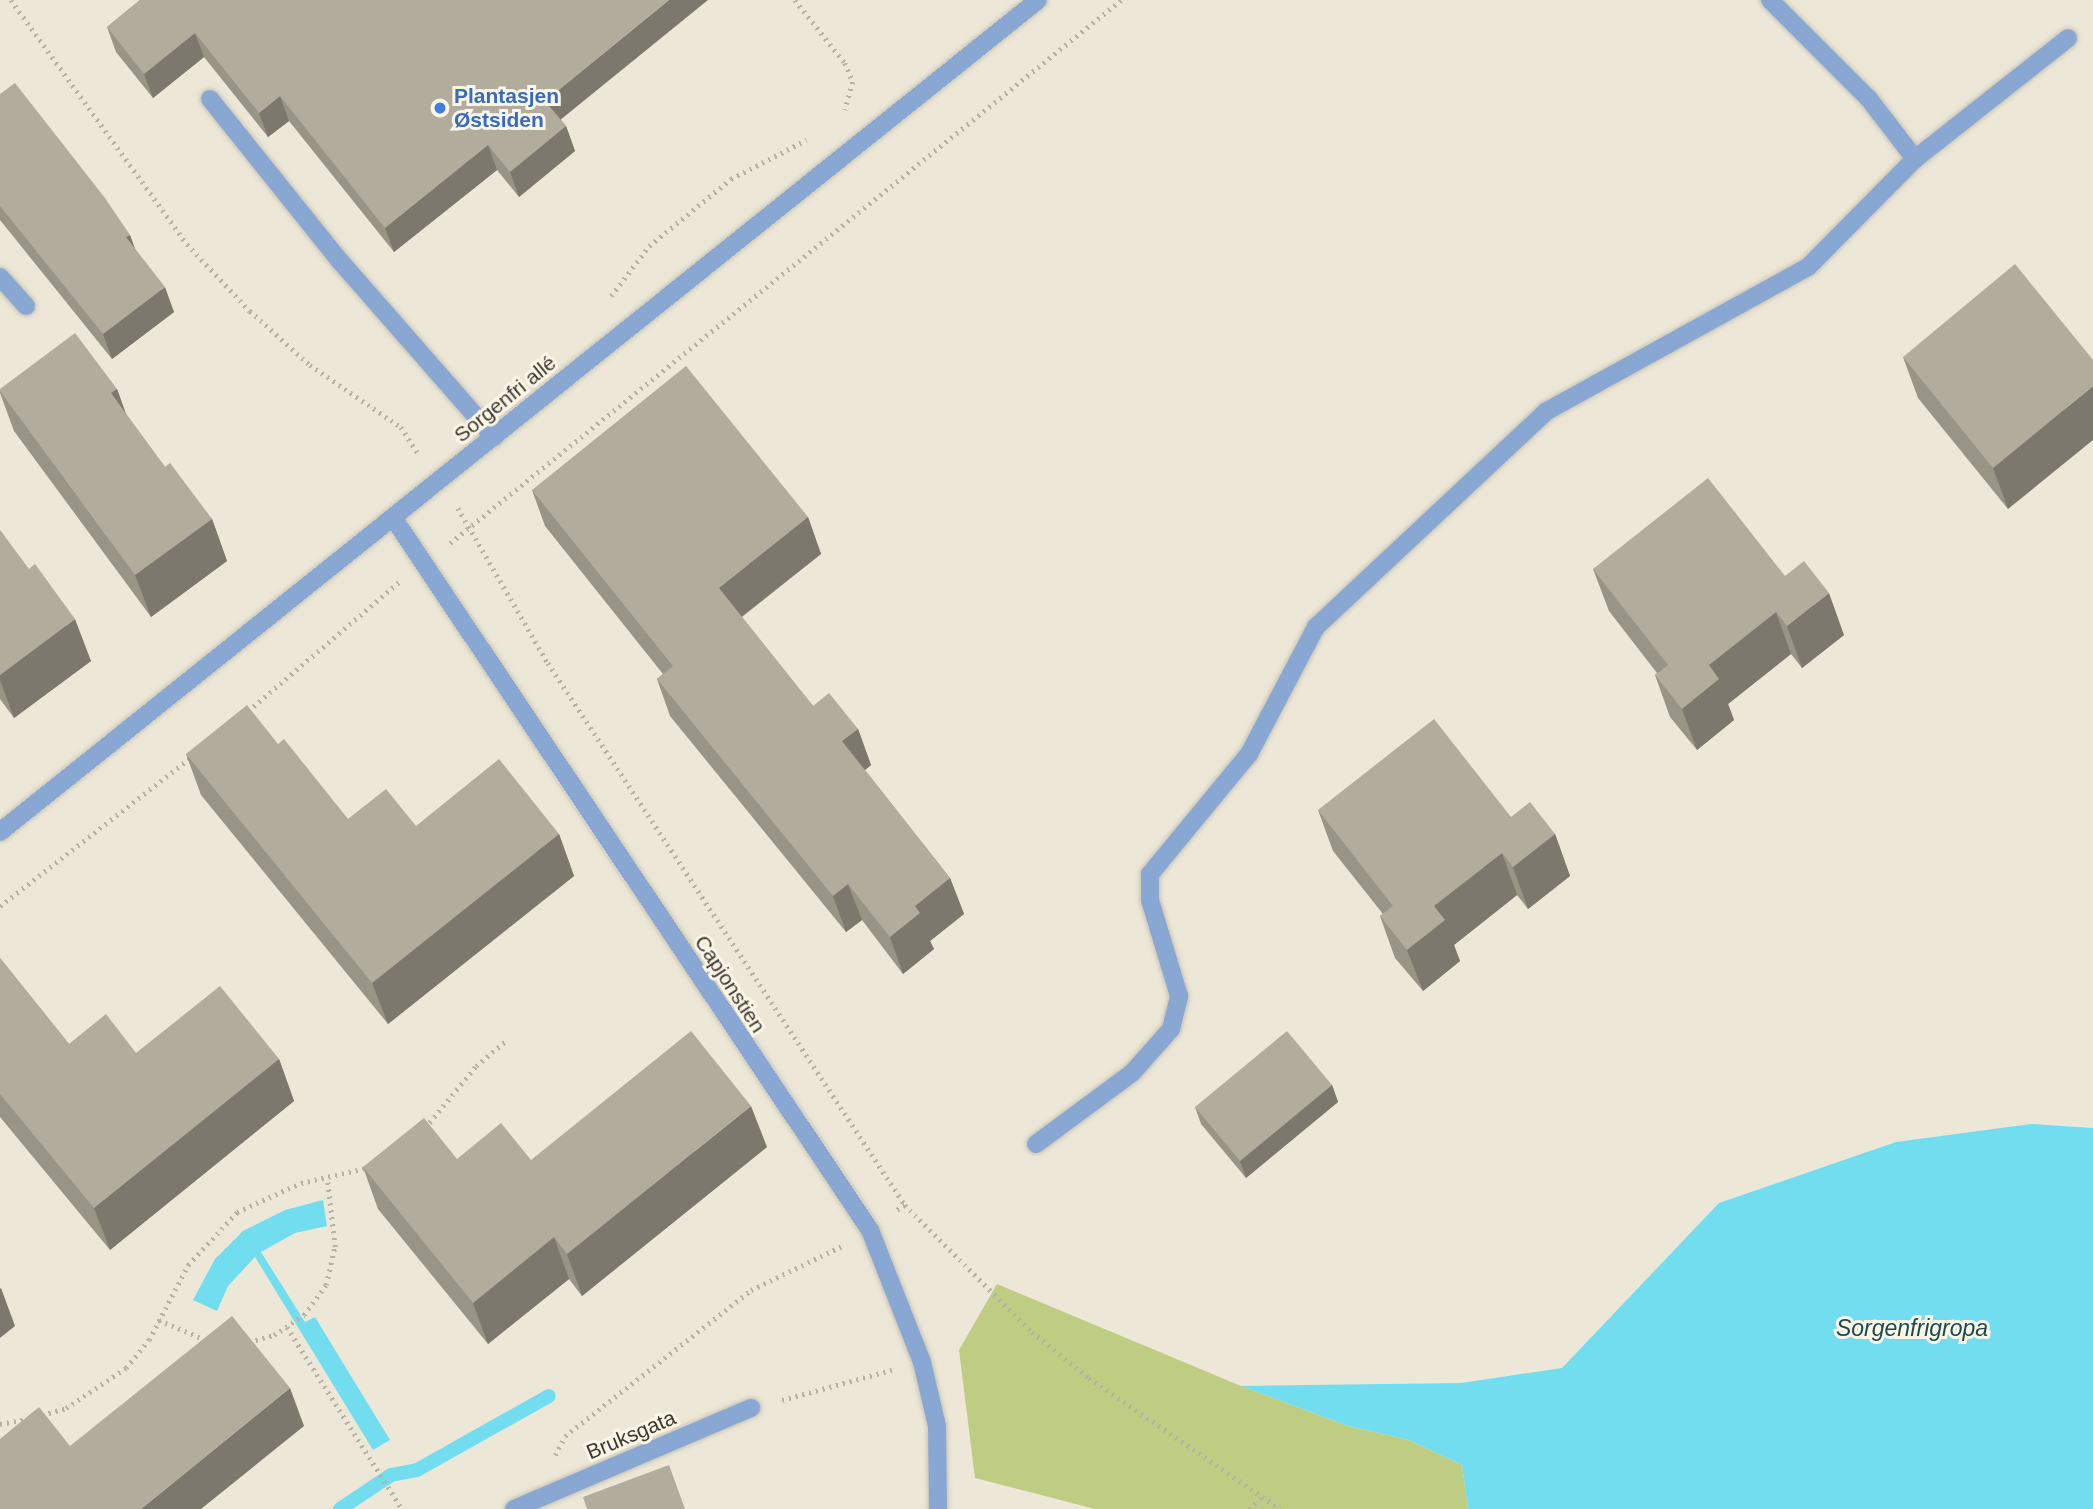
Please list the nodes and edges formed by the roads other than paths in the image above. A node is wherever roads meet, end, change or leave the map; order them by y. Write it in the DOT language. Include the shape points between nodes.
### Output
graph roads {
  1 [pos="1038,0"];
  2 [pos="1770,0"];
  3 [pos="2068,38"];
  4 [pos="210,99"];
  5 [pos="1915,159"];
  6 [pos="0,277"];
  7 [pos="26,306"];
  8 [pos="494,437"];
  9 [pos="394,519"];
  10 [pos="0,832"];
  11 [pos="1036,1144"];
  12 [pos="751,1408"];
  13 [pos="525,1507"];
  14 [pos="938,1509"];
  1 -- 8 [label="street, Sorgenfri allé"];
  2 -- 5 [label="street" via="1869,99"];
  3 -- 5 [label="street"];
  4 -- 8 [label="street" via="340,261"];
  5 -- 11 [label="street" via="1808,267 1547,411 1316,627 1249,754 1150,874 1150,900 1179,996 1171,1029 1132,1073"];
  6 -- 7 [label="street"];
  8 -- 9 [label="street, Sorgenfri allé"];
  9 -- 10 [label="street, Sorgenfri allé"];
  9 -- 14 [label="street, Capjonstien" via="870,1230 922,1362 937,1426"];
  12 -- 13 [label="street, Bruksgata"];
}
